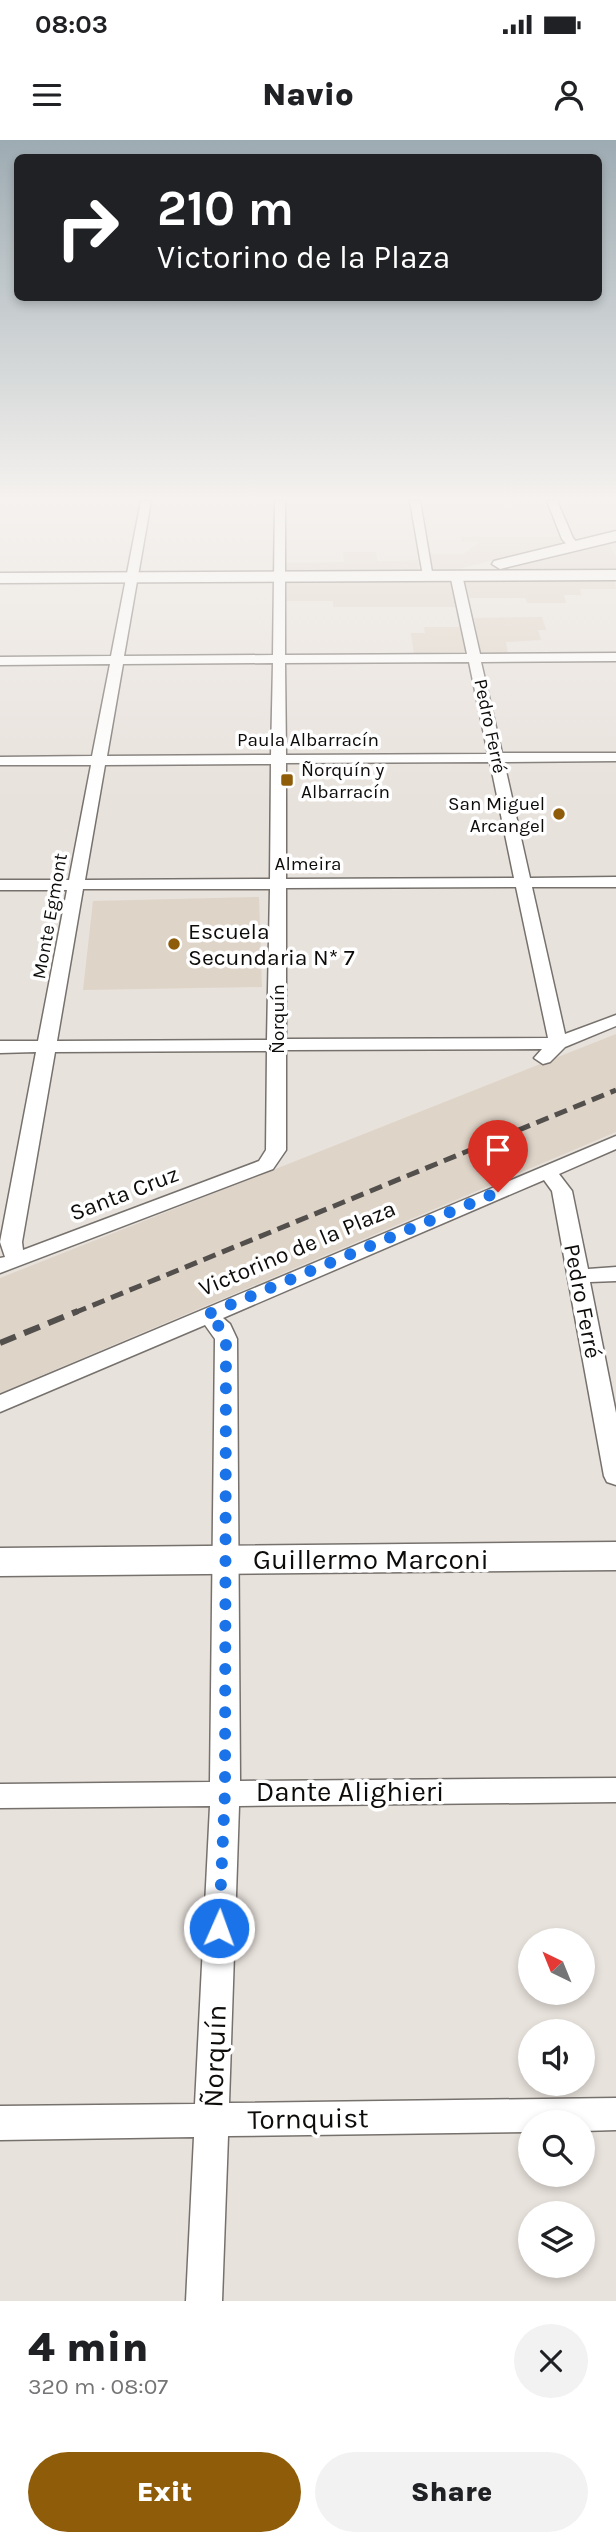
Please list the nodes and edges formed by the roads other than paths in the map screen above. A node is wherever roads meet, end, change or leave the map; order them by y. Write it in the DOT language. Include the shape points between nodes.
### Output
graph roads {
  1 [pos="126,602"];
  2 [pos="279,602"];
  3 [pos="462,602"];
  4 [pos="616,657"];
  5 [pos="476,658"];
  6 [pos="278,659"];
  7 [pos="115,660"];
  8 [pos="0,661"];
  9 [pos="498,757"];
  10 [pos="616,757"];
  11 [pos="277,759"];
  12 [pos="97,760"];
  13 [pos="0,761"];
  14 [pos="616,882"];
  15 [pos="525,883"];
  16 [pos="277,884"];
  17 [pos="75,885"];
  18 [pos="0,886"];
  19 [pos="616,1020"];
  20 [pos="558,1043"];
  21 [pos="278,1045"];
  22 [pos="0,1047"];
  23 [pos="47,1047"];
  24 [pos="543,1058"];
  25 [pos="616,1142"];
  26 [pos="266,1165"];
  27 [pos="547,1171"];
  28 [pos="10,1263"];
  29 [pos="616,1274"];
  30 [pos="578,1276"];
  31 [pos="206,1315"];
  32 [pos="0,1404"];
  33 [pos="616,1476"];
  34 [pos="616,1556"];
  35 [pos="227,1560"];
  36 [pos="0,1562"];
  37 [pos="616,1790"];
  38 [pos="225,1792"];
  39 [pos="0,1796"];
  40 [pos="616,2115"];
  41 [pos="212,2120"];
  42 [pos="0,2123"];
  43 [pos="204,2301"];
  1 -- 7 [label="street, Monte Egmont"];
  2 -- 6 [label="street, Ñorquín"];
  3 -- 5 [label="street, Pedro Ferré"];
  4 -- 5 [label="street"];
  5 -- 6 [label="street"];
  5 -- 9 [label="street, Pedro Ferré"];
  6 -- 7 [label="street"];
  6 -- 11 [label="street, Ñorquín"];
  7 -- 8 [label="street"];
  7 -- 12 [label="street, Monte Egmont"];
  9 -- 10 [label="street, Paula Albarracín"];
  9 -- 11 [label="street, Paula Albarracín"];
  9 -- 15 [label="street, Pedro Ferré"];
  11 -- 12 [label="street, Paula Albarracín"];
  11 -- 16 [label="street, Ñorquín"];
  12 -- 13 [label="street, Paula Albarracín"];
  12 -- 17 [label="street, Monte Egmont"];
  14 -- 15 [label="street, Almeira"];
  15 -- 16 [label="street, Almeira"];
  15 -- 20 [label="street, Pedro Ferré"];
  16 -- 17 [label="street, Almeira"];
  16 -- 21 [label="street, Ñorquín"];
  17 -- 18 [label="street, Almeira"];
  17 -- 23 [label="street, Monte Egmont"];
  19 -- 20 [label="street"];
  20 -- 21 [label="street"];
  20 -- 24 [label="street"];
  21 -- 23 [label="street"];
  21 -- 26 [label="street, Ñorquín" via="276,1150"];
  22 -- 23 [label="street"];
  23 -- 28 [label="street, Monte Egmont"];
  25 -- 27 [label="street, Victorino de la Plaza"];
  26 -- 28 [label="street, Santa Cruz"];
  27 -- 30 [label="street, Pedro Ferré" via="562,1191"];
  27 -- 31 [label="street, Victorino de la Plaza"];
  29 -- 30 [label="street"];
  30 -- 33 [label="street, Pedro Ferré"];
  31 -- 32 [label="street, Victorino de la Plaza"];
  31 -- 35 [label="street, Ñorquín" via="226,1339"];
  34 -- 35 [label="main road, Guillermo Marconi"];
  35 -- 36 [label="main road, Guillermo Marconi"];
  35 -- 38 [label="street, Ñorquín"];
  37 -- 38 [label="street, Dante Alighieri"];
  38 -- 39 [label="street, Dante Alighieri"];
  38 -- 41 [label="street, Ñorquín"];
  40 -- 41 [label="street, Tornquist"];
  41 -- 42 [label="street, Tornquist"];
  41 -- 43 [label="street, Ñorquín"];
}
